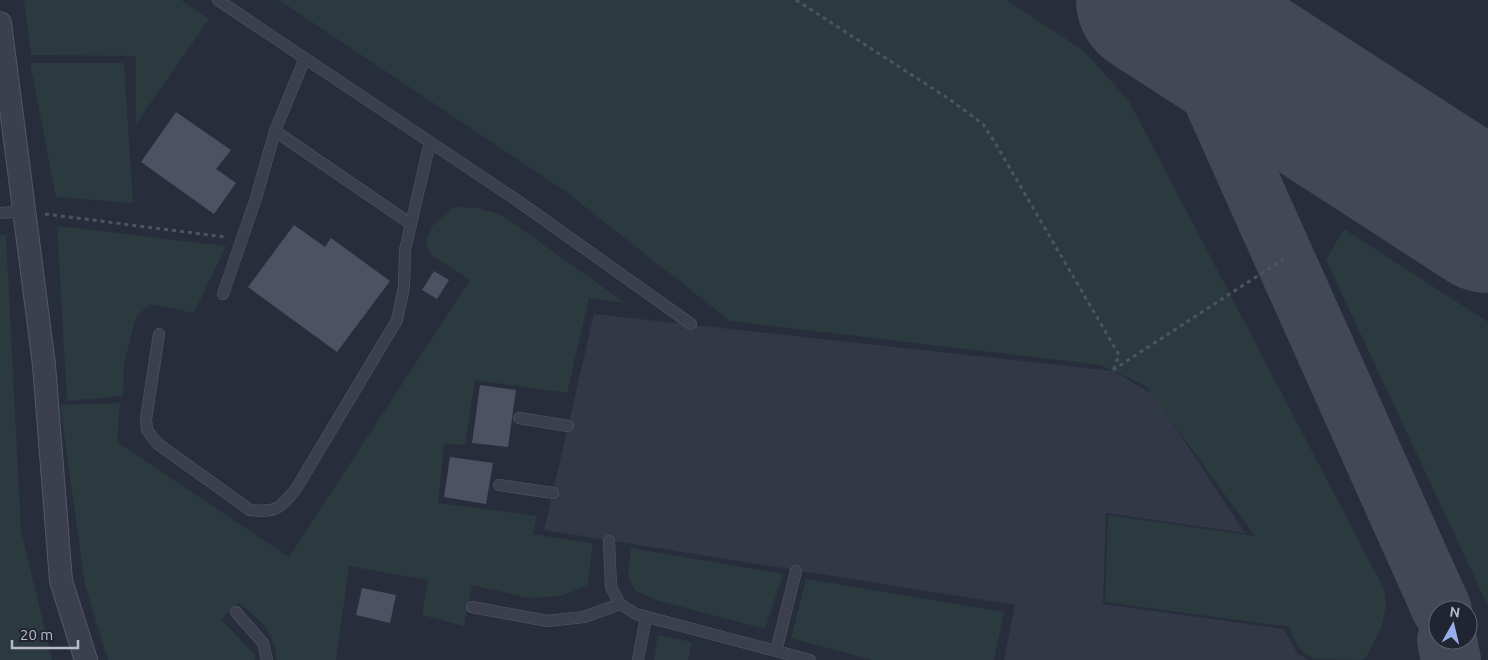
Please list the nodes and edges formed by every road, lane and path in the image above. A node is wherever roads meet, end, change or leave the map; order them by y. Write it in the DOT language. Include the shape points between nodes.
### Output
graph roads {
  1 [pos="218,0"];
  2 [pos="796,0"];
  3 [pos="0,23"];
  4 [pos="305,58"];
  5 [pos="275,131"];
  6 [pos="430,142"];
  7 [pos="25,211"];
  8 [pos="0,213"];
  9 [pos="411,224"];
  10 [pos="242,239"];
  11 [pos="1284,258"];
  12 [pos="223,294"];
  13 [pos="691,324"];
  14 [pos="159,334"];
  15 [pos="519,418"];
  16 [pos="568,426"];
  17 [pos="499,485"];
  18 [pos="553,493"];
  19 [pos="609,541"];
  20 [pos="796,571"];
  21 [pos="620,604"];
  22 [pos="472,606"];
  23 [pos="236,612"];
  24 [pos="646,617"];
  25 [pos="776,651"];
  26 [pos="86,660"];
  27 [pos="267,660"];
  28 [pos="638,660"];
  29 [pos="810,660"];
  1 -- 4 [label="lane"];
  2 -- 11 [label="path" via="983,124 1119,355 1113,371"];
  3 -- 7 [label="street"];
  4 -- 5 [label="lane"];
  4 -- 6 [label="lane"];
  5 -- 9 [label="lane"];
  5 -- 10 [label="lane"];
  6 -- 9 [label="lane"];
  6 -- 13 [label="lane"];
  7 -- 8 [label="lane"];
  7 -- 10 [label="path"];
  7 -- 26 [label="street" via="44,365 61,581"];
  9 -- 14 [label="lane" via="397,320 296,489 280,507 266,512 250,510 158,444 147,430"];
  10 -- 12 [label="lane"];
  15 -- 16 [label="lane"];
  17 -- 18 [label="lane"];
  19 -- 21 [label="lane" via="611,587"];
  20 -- 25 [label="lane"];
  21 -- 22 [label="lane" via="584,618 547,621"];
  21 -- 24 [label="lane"];
  23 -- 27 [label="lane" via="263,643"];
  24 -- 25 [label="lane"];
  24 -- 28 [label="lane"];
  25 -- 29 [label="lane"];
}
